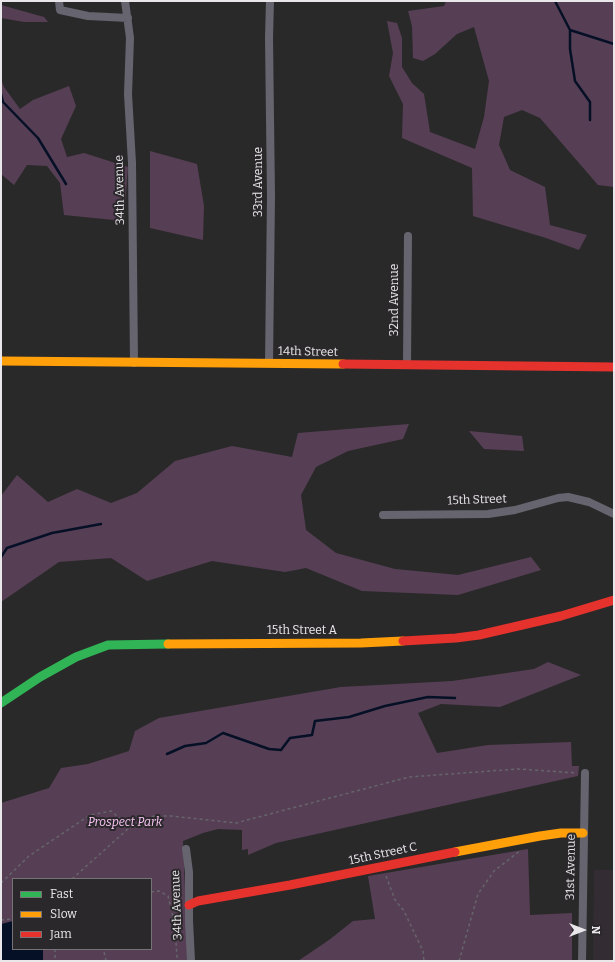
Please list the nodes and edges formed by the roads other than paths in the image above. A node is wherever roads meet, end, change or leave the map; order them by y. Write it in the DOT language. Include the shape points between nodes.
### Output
graph roads {
  1 [pos="59,1"];
  2 [pos="125,1"];
  3 [pos="270,1"];
  4 [pos="128,18"];
  5 [pos="408,236"];
  6 [pos="1,361"];
  7 [pos="134,363"];
  8 [pos="269,363"];
  9 [pos="407,365"];
  10 [pos="614,367"];
  11 [pos="614,514"];
  12 [pos="383,515"];
  13 [pos="614,600"];
  14 [pos="1,704"];
  15 [pos="585,773"];
  16 [pos="583,833"];
  17 [pos="186,849"];
  18 [pos="189,905"];
  19 [pos="191,961"];
  20 [pos="582,961"];
  1 -- 4 [label="street" via="60,10 88,16"];
  2 -- 4 [label="street, 34th Avenue"];
  3 -- 8 [label="street, 33rd Avenue"];
  4 -- 7 [label="street, 34th Avenue"];
  5 -- 9 [label="street, 32nd Avenue"];
  6 -- 7 [label="street, 14th Street"];
  7 -- 8 [label="street, 14th Street"];
  8 -- 9 [label="street, 14th Street"];
  9 -- 10 [label="street, 14th Street"];
  11 -- 12 [label="street, 15th Street" via="589,502 568,497 488,514"];
  13 -- 14 [label="street, 15th Street A" via="561,616 456,638 361,643 108,645 76,657 40,677"];
  15 -- 16 [label="street, 31st Avenue"];
  16 -- 18 [label="street, 15th Street C" via="540,836 198,901"];
  16 -- 20 [label="street, 31st Avenue"];
  17 -- 18 [label="street, 34th Avenue"];
  18 -- 19 [label="street, 34th Avenue"];
}
